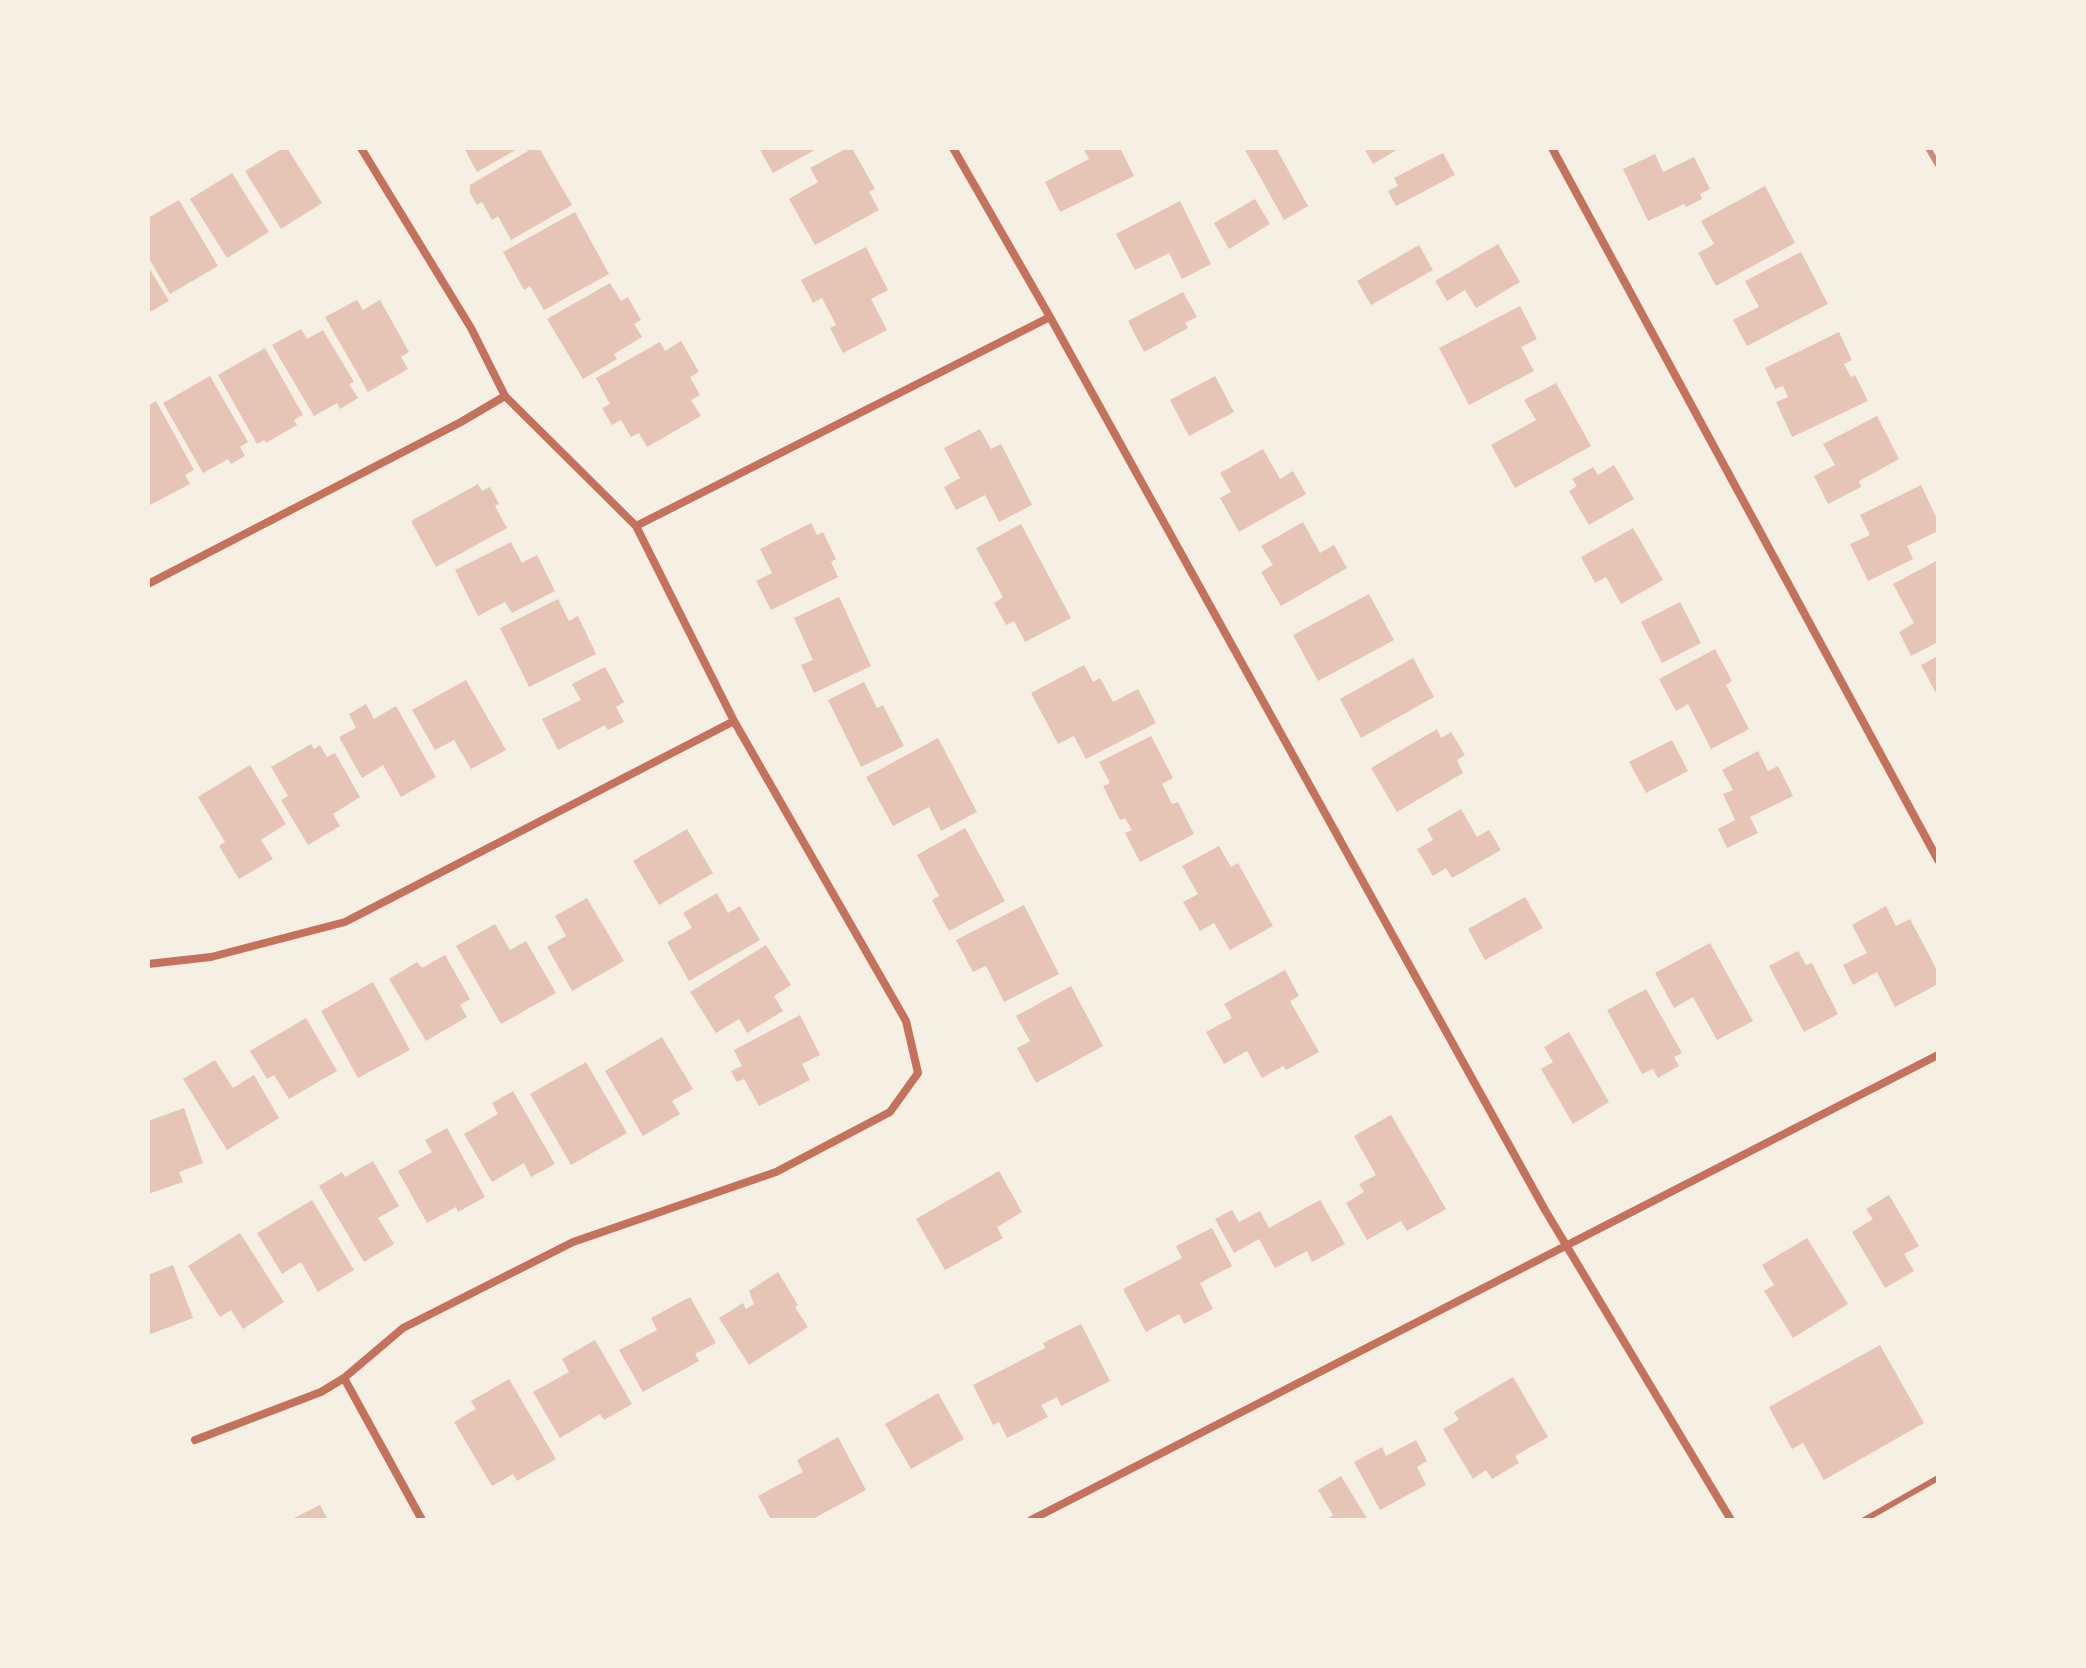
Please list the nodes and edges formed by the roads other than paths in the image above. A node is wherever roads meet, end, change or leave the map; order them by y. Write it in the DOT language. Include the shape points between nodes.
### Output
graph roads {
  1 [pos="361,148"];
  2 [pos="953,148"];
  3 [pos="1552,148"];
  4 [pos="1050,317"];
  5 [pos="505,396"];
  6 [pos="636,526"];
  7 [pos="148,584"];
  8 [pos="734,721"];
  9 [pos="1938,860"];
  10 [pos="148,964"];
  11 [pos="1938,1055"];
  12 [pos="1566,1246"];
  13 [pos="344,1378"];
  14 [pos="195,1440"];
  15 [pos="1938,1478"];
  16 [pos="422,1520"];
  17 [pos="1031,1520"];
  18 [pos="1731,1520"];
  19 [pos="1864,1520"];
  1 -- 5 [label="street" via="471,328"];
  2 -- 4 [label="street"];
  3 -- 9 [label="street"];
  4 -- 6 [label="street"];
  4 -- 12 [label="street"];
  5 -- 6 [label="street"];
  5 -- 7 [label="street"];
  6 -- 8 [label="street"];
  8 -- 10 [label="street" via="345,922 211,957"];
  8 -- 13 [label="street" via="906,1021 918,1073 890,1112 776,1172 573,1242 403,1328"];
  11 -- 12 [label="street"];
  12 -- 17 [label="street"];
  12 -- 18 [label="street"];
  13 -- 14 [label="street" via="321,1392"];
  13 -- 16 [label="street"];
  15 -- 19 [label="lane"];
}
